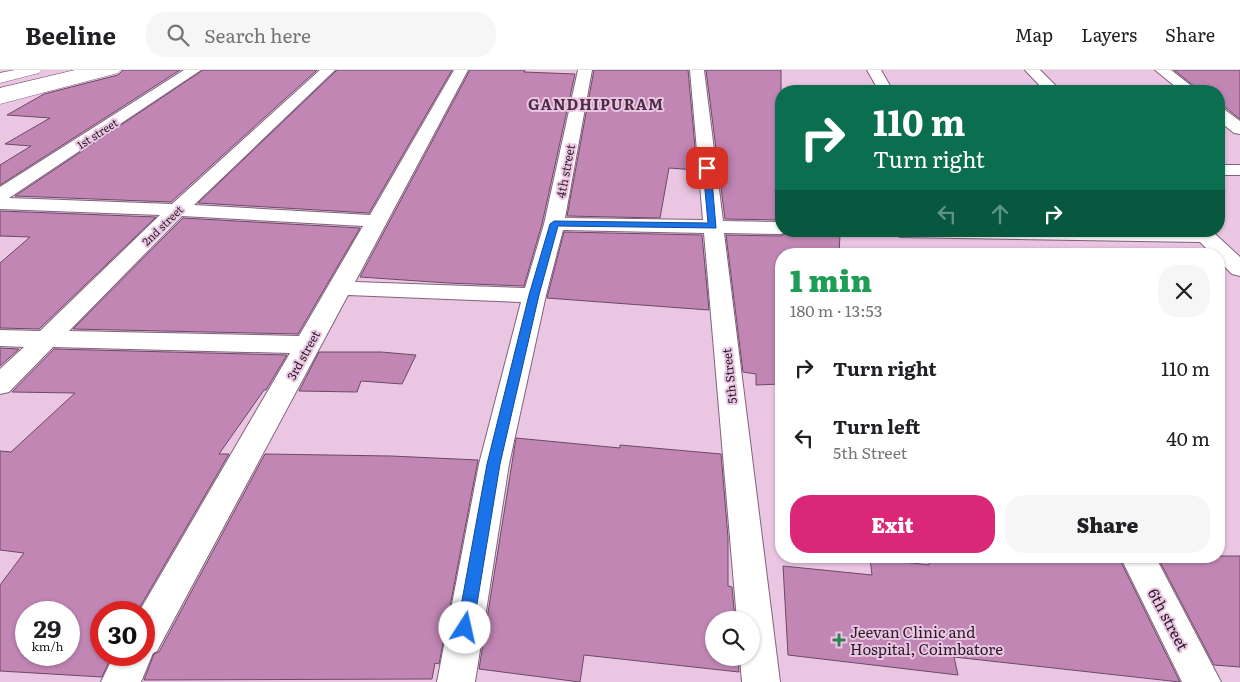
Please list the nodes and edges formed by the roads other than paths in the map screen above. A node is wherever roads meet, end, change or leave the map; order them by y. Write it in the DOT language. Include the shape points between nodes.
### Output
graph roads {
  1 [pos="34,70"];
  2 [pos="66,70"];
  3 [pos="94,70"];
  4 [pos="114,70"];
  5 [pos="194,70"];
  6 [pos="328,70"];
  7 [pos="461,70"];
  8 [pos="585,70"];
  9 [pos="697,70"];
  10 [pos="874,70"];
  11 [pos="1032,70"];
  12 [pos="1162,70"];
  13 [pos="0,78"];
  14 [pos="883,85"];
  15 [pos="1048,85"];
  16 [pos="1182,85"];
  17 [pos="0,86"];
  18 [pos="0,93"];
  19 [pos="0,99"];
  20 [pos="1225,118"];
  21 [pos="1240,129"];
  22 [pos="1225,170"];
  23 [pos="1240,170"];
  24 [pos="0,195"];
  25 [pos="0,203"];
  26 [pos="177,210"];
  27 [pos="377,221"];
  28 [pos="554,224"];
  29 [pos="713,226"];
  30 [pos="775,228"];
  31 [pos="1206,237"];
  32 [pos="1218,248"];
  33 [pos="1225,255"];
  34 [pos="1240,269"];
  35 [pos="340,288"];
  36 [pos="534,295"];
  37 [pos="0,338"];
  38 [pos="47,339"];
  39 [pos="309,345"];
  40 [pos="0,385"];
  41 [pos="1140,563"];
  42 [pos="155,619"];
  43 [pos="129,666"];
  44 [pos="120,682"];
  45 [pos="456,682"];
  46 [pos="761,682"];
  47 [pos="1202,682"];
  1 -- 13 [label="main road"];
  2 -- 17 [label="main road"];
  3 -- 18 [label="main road"];
  4 -- 19 [label="main road"];
  5 -- 24 [label="street, 1st street"];
  6 -- 26 [label="street, 2nd street"];
  7 -- 27 [label="street, 3rd street"];
  8 -- 28 [label="street, 4th street"];
  9 -- 29 [label="street, 5th Street"];
  10 -- 14 [label="street"];
  11 -- 15 [label="street"];
  12 -- 16 [label="street"];
  20 -- 21 [label="street"];
  22 -- 23 [label="street"];
  25 -- 26 [label="street"];
  26 -- 27 [label="street"];
  26 -- 38 [label="street, 2nd street"];
  27 -- 35 [label="street, 3rd street"];
  28 -- 29 [label="street"];
  28 -- 36 [label="street, 4th street"];
  29 -- 30 [label="street"];
  29 -- 46 [label="street, 5th Street"];
  31 -- 32 [label="street"];
  33 -- 34 [label="street"];
  35 -- 36 [label="street"];
  35 -- 39 [label="street, 3rd street"];
  36 -- 45 [label="street, 4th street" via="494,464"];
  37 -- 38 [label="street"];
  38 -- 39 [label="street"];
  38 -- 40 [label="street, 2nd street"];
  39 -- 42 [label="street, 3rd street"];
  41 -- 47 [label="street, 6th street"];
  43 -- 44 [label="street"];
}
